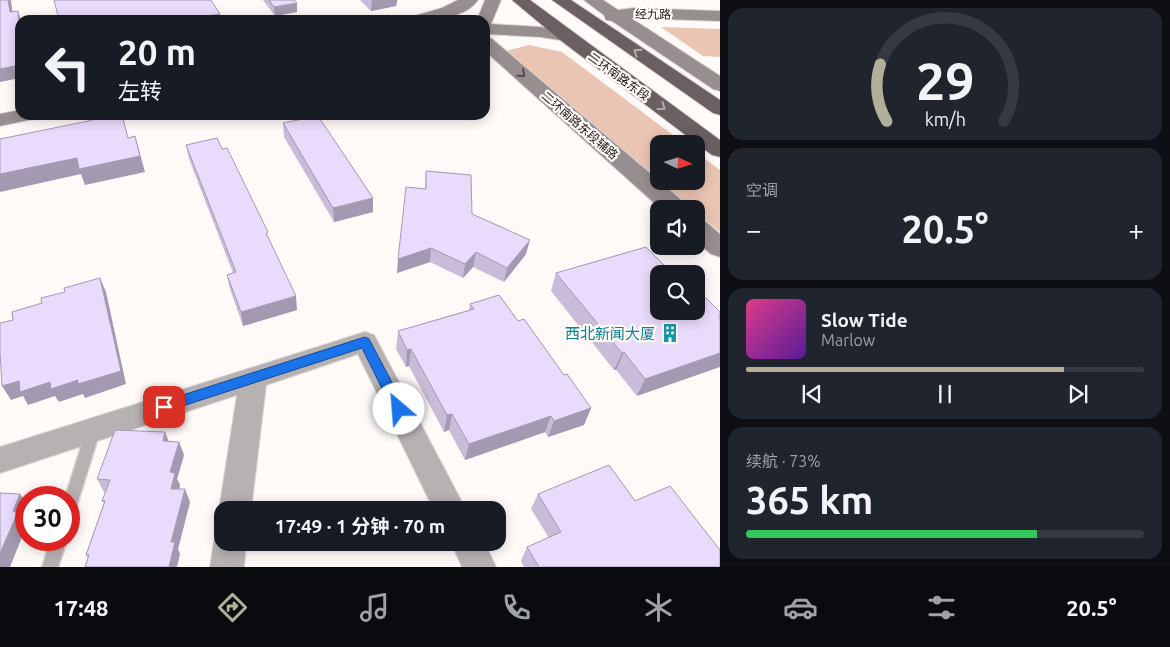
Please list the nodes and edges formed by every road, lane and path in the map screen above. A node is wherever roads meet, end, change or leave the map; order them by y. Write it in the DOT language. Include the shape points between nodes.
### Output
graph roads {
  1 [pos="435,0"];
  2 [pos="470,0"];
  3 [pos="493,0"];
  4 [pos="520,0"];
  5 [pos="560,0"];
  6 [pos="589,9"];
  7 [pos="452,15"];
  8 [pos="454,15"];
  9 [pos="487,15"];
  10 [pos="618,16"];
  11 [pos="720,16"];
  12 [pos="490,29"];
  13 [pos="566,36"];
  14 [pos="490,46"];
  15 [pos="720,85"];
  16 [pos="15,99"];
  17 [pos="0,102"];
  18 [pos="720,109"];
  19 [pos="15,117"];
  20 [pos="0,120"];
  21 [pos="720,150"];
  22 [pos="666,200"];
  23 [pos="705,235"];
  24 [pos="720,248"];
  25 [pos="253,378"];
  26 [pos="94,430"];
  27 [pos="0,460"];
  28 [pos="76,486"];
  29 [pos="236,501"];
  30 [pos="445,501"];
  31 [pos="55,551"];
  32 [pos="229,551"];
  33 [pos="471,551"];
  34 [pos="50,567"];
  35 [pos="227,567"];
  36 [pos="479,567"];
  1 -- 7 [label="main road"];
  2 -- 8 [label="main road"];
  3 -- 9 [label="main road"];
  4 -- 13 [label="highway, 二环南路东段"];
  5 -- 6 [label="highway, 二环南路东段"];
  6 -- 10 [label="main road"];
  18 -- 6 [label="highway, 二环南路东段, one-way"];
  10 -- 11 [label="main road, 经九路" via="633,13"];
  10 -- 15 [label="main road"];
  12 -- 13 [label="main road"];
  13 -- 21 [label="highway, 二环南路东段, one-way"];
  14 -- 22 [label="main road, 二环南路东段辅路, one-way"];
  16 -- 17 [label="main road"];
  19 -- 20 [label="main road"];
  23 -- 24 [label="main road"];
  25 -- 26 [label="street"];
  25 -- 29 [label="street"];
  25 -- 30 [label="street" via="365,342"];
  26 -- 27 [label="street"];
  26 -- 28 [label="lane"];
  31 -- 34 [label="lane"];
  32 -- 35 [label="street"];
  33 -- 36 [label="street"];
}
